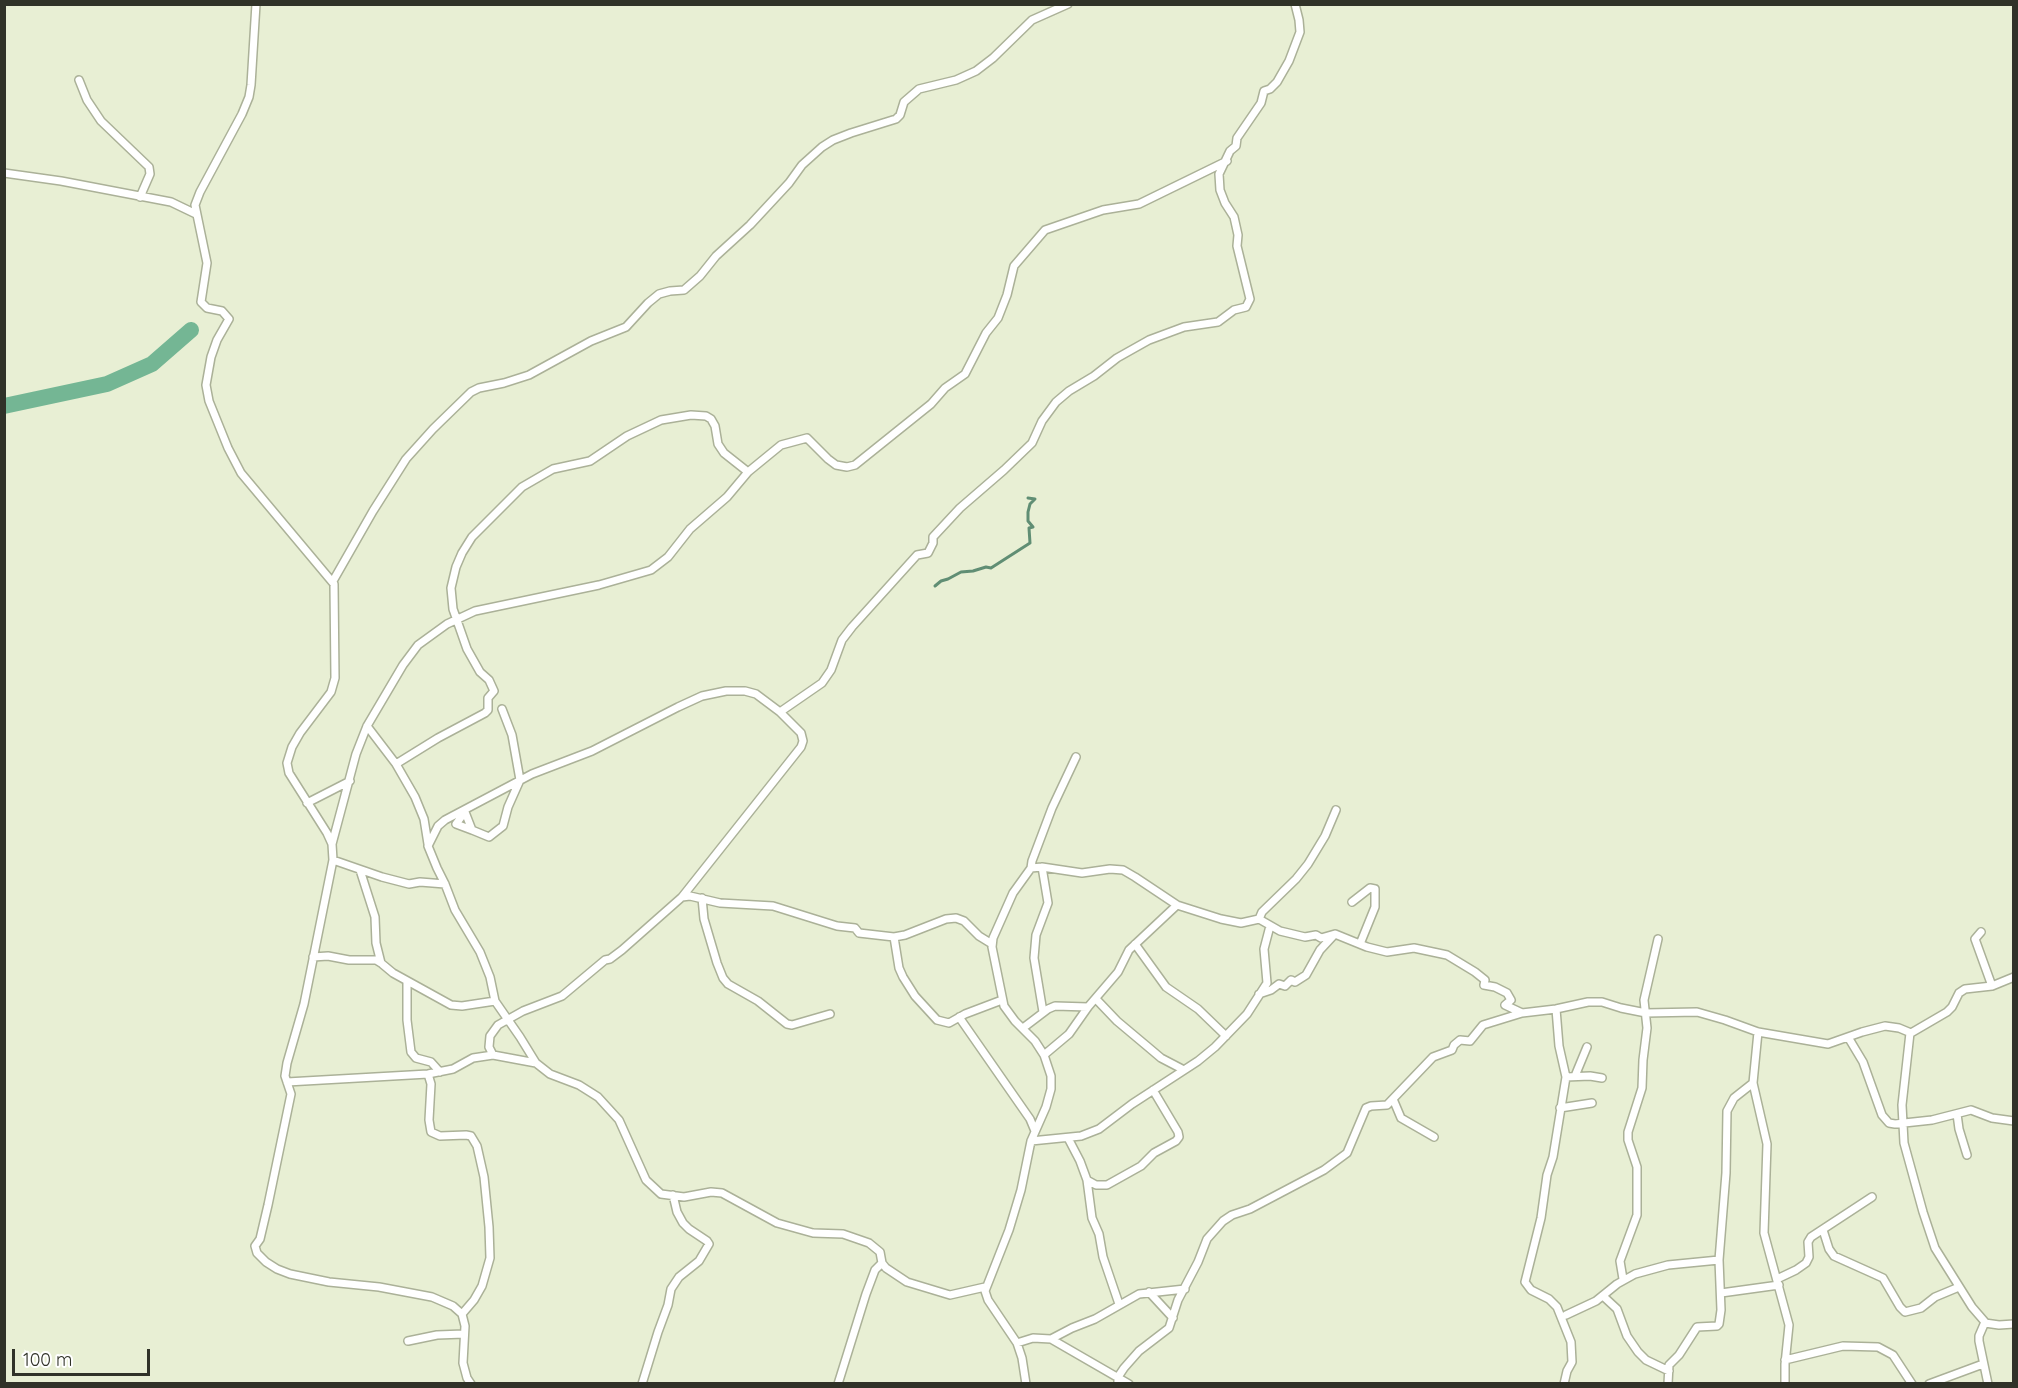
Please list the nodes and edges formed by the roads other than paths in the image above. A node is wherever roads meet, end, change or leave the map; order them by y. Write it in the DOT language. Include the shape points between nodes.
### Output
graph roads {
  1 [pos="256,4"];
  2 [pos="1068,4"];
  3 [pos="1295,4"];
  4 [pos="79,80"];
  5 [pos="1227,161"];
  6 [pos="4,172"];
  7 [pos="140,196"];
  8 [pos="196,214"];
  9 [pos="748,472"];
  10 [pos="333,582"];
  11 [pos="457,619"];
  12 [pos="502,709"];
  13 [pos="780,712"];
  14 [pos="367,726"];
  15 [pos="1076,757"];
  16 [pos="396,764"];
  17 [pos="520,780"];
  18 [pos="350,781"];
  19 [pos="307,803"];
  20 [pos="1336,810"];
  21 [pos="472,831"];
  22 [pos="332,844"];
  23 [pos="428,846"];
  24 [pos="333,860"];
  25 [pos="1042,867"];
  26 [pos="1031,868"];
  27 [pos="360,870"];
  28 [pos="445,884"];
  29 [pos="682,897"];
  30 [pos="702,898"];
  31 [pos="1352,902"];
  32 [pos="1177,905"];
  33 [pos="1259,919"];
  34 [pos="1270,926"];
  35 [pos="1981,932"];
  36 [pos="1335,934"];
  37 [pos="894,937"];
  38 [pos="1658,939"];
  39 [pos="992,944"];
  40 [pos="1135,944"];
  41 [pos="1360,944"];
  42 [pos="313,957"];
  43 [pos="381,963"];
  44 [pos="2013,977"];
  45 [pos="407,981"];
  46 [pos="1992,986"];
  47 [pos="1258,994"];
  48 [pos="1096,999"];
  49 [pos="1002,1000"];
  50 [pos="495,1001"];
  51 [pos="1088,1007"];
  52 [pos="1556,1009"];
  53 [pos="1043,1012"];
  54 [pos="1522,1013"];
  55 [pos="1646,1013"];
  56 [pos="830,1014"];
  57 [pos="959,1017"];
  58 [pos="507,1018"];
  59 [pos="1023,1028"];
  60 [pos="1758,1032"];
  61 [pos="1910,1033"];
  62 [pos="1226,1036"];
  63 [pos="1848,1037"];
  64 [pos="1587,1047"];
  65 [pos="493,1055"];
  66 [pos="1044,1056"];
  67 [pos="536,1063"];
  68 [pos="1184,1070"];
  69 [pos="440,1072"];
  70 [pos="428,1074"];
  71 [pos="1575,1076"];
  72 [pos="1566,1077"];
  73 [pos="1602,1078"];
  74 [pos="287,1082"];
  75 [pos="1753,1083"];
  76 [pos="1153,1090"];
  77 [pos="1393,1099"];
  78 [pos="1592,1103"];
  79 [pos="1560,1108"];
  80 [pos="1957,1114"];
  81 [pos="2013,1121"];
  82 [pos="1902,1123"];
  83 [pos="1035,1131"];
  84 [pos="1434,1137"];
  85 [pos="1068,1138"];
  86 [pos="1031,1141"];
  87 [pos="1966,1155"];
  88 [pos="1087,1180"];
  89 [pos="1100,1186"];
  90 [pos="1089,1194"];
  91 [pos="673,1195"];
  92 [pos="1872,1197"];
  93 [pos="1823,1230"];
  94 [pos="1719,1260"];
  95 [pos="882,1263"];
  96 [pos="1623,1279"];
  97 [pos="1778,1282"];
  98 [pos="985,1287"];
  99 [pos="1959,1287"];
  100 [pos="1185,1289"];
  101 [pos="1149,1292"];
  102 [pos="1721,1293"];
  103 [pos="1603,1296"];
  104 [pos="1119,1304"];
  105 [pos="462,1314"];
  106 [pos="1566,1315"];
  107 [pos="1173,1318"];
  108 [pos="1985,1323"];
  109 [pos="2013,1324"];
  110 [pos="464,1334"];
  111 [pos="1051,1340"];
  112 [pos="408,1341"];
  113 [pos="1017,1343"];
  114 [pos="1785,1360"];
  115 [pos="1983,1364"];
  116 [pos="1669,1371"];
  117 [pos="1118,1380"];
  118 [pos="471,1383"];
  119 [pos="642,1383"];
  120 [pos="838,1383"];
  121 [pos="1026,1383"];
  122 [pos="1129,1383"];
  123 [pos="1564,1383"];
  124 [pos="1668,1383"];
  125 [pos="1785,1383"];
  126 [pos="1912,1383"];
  127 [pos="1929,1383"];
  128 [pos="1988,1383"];
  1 -- 8 [label="street" via="249,97 196,201"];
  2 -- 10 [label="street" via="1032,20 976,71 919,88 904,102 895,120 851,133 822,147 687,289 659,294 626,327 529,375 471,392 406,459"];
  3 -- 5 [label="street" via="1300,32 1289,61 1277,82 1264,91"];
  4 -- 7 [label="street" via="101,121 149,167 150,174"];
  5 -- 9 [label="street" via="1139,204 1103,210 1045,230 1014,266 998,318 964,374 855,465 836,465 807,438 781,445"];
  5 -- 13 [label="street" via="1218,183 1234,217 1250,299 1246,307 1218,321 1184,327 1149,340 1060,397 1032,443 960,508 933,537 928,553 917,555 858,619 843,639 822,683"];
  6 -- 7 [label="street"];
  7 -- 8 [label="street" via="171,202"];
  8 -- 10 [label="street" via="207,263 201,302 207,308 222,311 229,319 211,357 206,382 209,401 241,472"];
  9 -- 11 [label="street" via="651,570 475,611"];
  9 -- 11 [label="street" via="724,453 711,419 696,415 665,418 586,462 553,469 515,494 462,552 451,588"];
  10 -- 19 [label="street" via="334,683 328,698 300,733 288,763 288,772"];
  11 -- 14 [label="street" via="418,645"];
  11 -- 16 [label="street" via="468,649 494,691 488,698 488,710"];
  12 -- 17 [label="street" via="512,735"];
  13 -- 17 [label="street" via="749,692 712,693 592,751"];
  13 -- 29 [label="street" via="799,730 802,745"];
  14 -- 16 [label="street"];
  14 -- 18 [label="street"];
  15 -- 26 [label="street" via="1052,808"];
  16 -- 23 [label="street" via="421,808"];
  17 -- 21 [label="street" via="503,826 489,837"];
  17 -- 23 [label="street" via="445,820"];
  18 -- 19 [label="street"];
  18 -- 22 [label="street"];
  19 -- 22 [label="street"];
  20 -- 33 [label="street" via="1308,864"];
  22 -- 24 [label="street"];
  23 -- 28 [label="street"];
  24 -- 27 [label="street"];
  24 -- 42 [label="street"];
  25 -- 26 [label="street"];
  25 -- 32 [label="street" via="1076,873 1123,870"];
  25 -- 53 [label="street" via="1048,903 1036,935 1034,958"];
  26 -- 39 [label="street" via="1013,892"];
  27 -- 28 [label="street" via="409,884"];
  27 -- 43 [label="street" via="375,917"];
  28 -- 50 [label="street" via="482,957"];
  29 -- 30 [label="street"];
  29 -- 58 [label="street" via="562,996"];
  30 -- 37 [label="street" via="773,906 855,928 860,933"];
  30 -- 56 [label="street" via="717,963 728,984 787,1024"];
  31 -- 41 [label="street" via="1370,888 1375,889 1375,907"];
  32 -- 33 [label="street" via="1241,923"];
  32 -- 40 [label="street"];
  33 -- 34 [label="street"];
  34 -- 36 [label="street" via="1305,937"];
  34 -- 47 [label="street" via="1264,949 1267,983"];
  35 -- 46 [label="street" via="1976,939"];
  36 -- 41 [label="street"];
  36 -- 47 [label="street" via="1320,950 1306,975"];
  37 -- 39 [label="street" via="956,918"];
  37 -- 57 [label="street" via="899,968 915,996 937,1020 948,1023"];
  38 -- 55 [label="street" via="1644,1000"];
  39 -- 49 [label="street"];
  40 -- 48 [label="street"];
  40 -- 62 [label="street" via="1166,987 1198,1009"];
  41 -- 54 [label="street" via="1387,952 1414,948 1447,955 1476,972 1485,980 1484,986 1507,993 1511,1000 1506,1005"];
  42 -- 43 [label="street"];
  42 -- 74 [label="street" via="287,1063"];
  43 -- 45 [label="street"];
  44 -- 46 [label="street"];
  45 -- 50 [label="street" via="451,1005"];
  45 -- 69 [label="street" via="411,1052 416,1058 431,1062"];
  46 -- 61 [label="street" via="1965,989 1947,1012"];
  47 -- 62 [label="street" via="1247,1014"];
  48 -- 51 [label="street"];
  48 -- 68 [label="street" via="1161,1058"];
  49 -- 57 [label="street"];
  49 -- 59 [label="street"];
  50 -- 58 [label="street"];
  51 -- 53 [label="street" via="1055,1006"];
  51 -- 66 [label="street" via="1069,1034"];
  52 -- 54 [label="street"];
  52 -- 55 [label="street" via="1596,1002"];
  52 -- 72 [label="street"];
  53 -- 59 [label="street"];
  54 -- 77 [label="street" via="1483,1025 1470,1041 1460,1040 1452,1050 1432,1057"];
  55 -- 60 [label="street" via="1697,1012"];
  55 -- 96 [label="street" via="1642,1088 1628,1140 1637,1167 1637,1215 1620,1260"];
  57 -- 83 [label="street"];
  58 -- 65 [label="street" via="490,1034"];
  58 -- 67 [label="street"];
  59 -- 66 [label="street"];
  60 -- 63 [label="street" via="1828,1044"];
  60 -- 75 [label="street"];
  61 -- 63 [label="street" via="1885,1026"];
  61 -- 82 [label="street"];
  62 -- 68 [label="street"];
  63 -- 82 [label="street" via="1863,1062 1882,1115 1889,1123"];
  64 -- 71 [label="street"];
  65 -- 67 [label="street"];
  65 -- 69 [label="street"];
  66 -- 83 [label="street" via="1052,1089"];
  67 -- 91 [label="street" via="598,1097 619,1120 646,1180 661,1194"];
  68 -- 76 [label="street"];
  69 -- 70 [label="street"];
  70 -- 74 [label="street"];
  70 -- 105 [label="street" via="431,1132 440,1136 471,1136 484,1177 490,1258 482,1286"];
  71 -- 72 [label="street"];
  71 -- 73 [label="street"];
  72 -- 79 [label="street"];
  74 -- 105 [label="street" via="291,1094 260,1239 255,1246 260,1256 290,1274 432,1297"];
  75 -- 94 [label="street" via="1734,1098 1727,1111"];
  75 -- 97 [label="street" via="1767,1144 1764,1233"];
  76 -- 85 [label="street" via="1099,1129"];
  76 -- 89 [label="street" via="1179,1137 1141,1166"];
  77 -- 84 [label="street" via="1401,1118"];
  77 -- 100 [label="street" via="1387,1105 1366,1108 1347,1153 1324,1170 1223,1221 1209,1235"];
  78 -- 79 [label="street"];
  79 -- 123 [label="street" via="1541,1218 1525,1282 1557,1307 1571,1342 1572,1362"];
  80 -- 81 [label="street" via="1971,1110"];
  80 -- 82 [label="street"];
  80 -- 87 [label="street"];
  82 -- 99 [label="street" via="1904,1143 1932,1238"];
  83 -- 86 [label="street"];
  85 -- 86 [label="street"];
  85 -- 88 [label="street"];
  86 -- 98 [label="street" via="1009,1230"];
  88 -- 89 [label="street"];
  88 -- 90 [label="street"];
  89 -- 90 [label="street"];
  90 -- 104 [label="street" via="1092,1218"];
  91 -- 95 [label="street" via="726,1194 777,1223 813,1233 843,1234 869,1243 880,1252"];
  91 -- 119 [label="street" via="683,1223 709,1244 699,1261 679,1276 671,1289"];
  92 -- 93 [label="street"];
  93 -- 97 [label="street" via="1808,1241 1806,1263"];
  93 -- 99 [label="street" via="1834,1256 1883,1278 1905,1312 1922,1308 1935,1297"];
  94 -- 96 [label="street" via="1668,1265"];
  94 -- 102 [label="street"];
  95 -- 98 [label="street" via="907,1282 947,1294"];
  95 -- 120 [label="street" via="875,1270 862,1303"];
  96 -- 103 [label="street"];
  97 -- 102 [label="street"];
  97 -- 114 [label="street" via="1789,1325"];
  98 -- 113 [label="street" via="988,1300"];
  99 -- 108 [label="street"];
  100 -- 101 [label="street"];
  100 -- 107 [label="street"];
  101 -- 104 [label="street"];
  101 -- 107 [label="street"];
  102 -- 116 [label="street" via="1719,1324 1697,1327"];
  103 -- 106 [label="street"];
  103 -- 116 [label="street" via="1617,1310 1638,1352"];
  104 -- 111 [label="street"];
  105 -- 110 [label="street"];
  107 -- 117 [label="street" via="1166,1331 1139,1351"];
  108 -- 109 [label="street"];
  108 -- 115 [label="street" via="1978,1338"];
  110 -- 112 [label="street"];
  110 -- 118 [label="street" via="463,1363"];
  111 -- 113 [label="street" via="1033,1338"];
  111 -- 117 [label="street"];
  113 -- 121 [label="street"];
  114 -- 125 [label="street"];
  114 -- 126 [label="street" via="1843,1346 1878,1347 1893,1355"];
  115 -- 127 [label="street"];
  115 -- 128 [label="street"];
  116 -- 124 [label="street"];
  117 -- 122 [label="street"];
}
